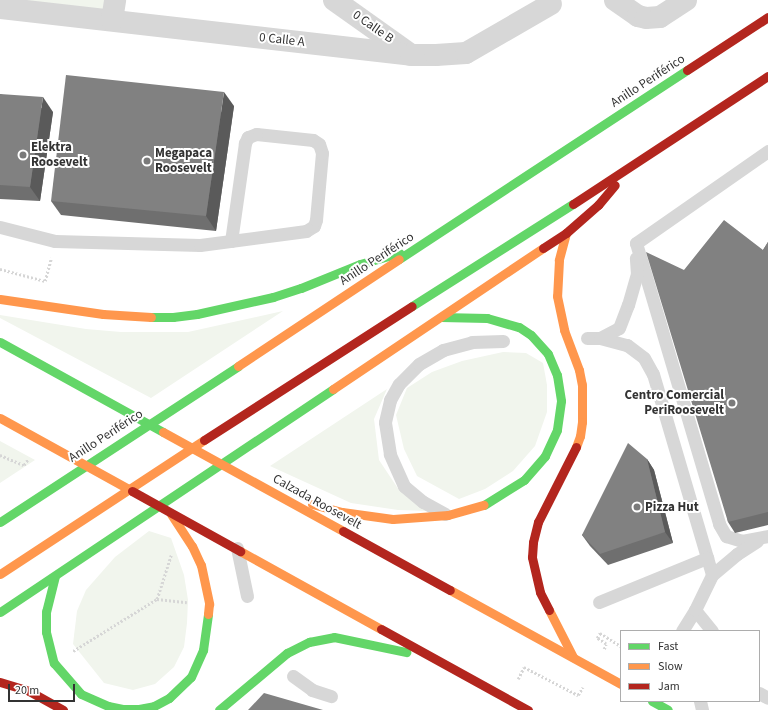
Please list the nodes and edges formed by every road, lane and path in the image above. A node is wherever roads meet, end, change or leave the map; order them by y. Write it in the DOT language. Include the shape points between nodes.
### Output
graph roads {
  1 [pos="334,0"];
  2 [pos="614,0"];
  3 [pos="686,0"];
  4 [pos="551,4"];
  5 [pos="0,8"];
  6 [pos="114,10"];
  7 [pos="768,17"];
  8 [pos="411,54"];
  9 [pos="768,76"];
  10 [pos="768,151"];
  11 [pos="630,167"];
  12 [pos="0,227"];
  13 [pos="566,233"];
  14 [pos="55,241"];
  15 [pos="231,241"];
  16 [pos="636,242"];
  17 [pos="417,248"];
  18 [pos="0,269"];
  19 [pos="0,299"];
  20 [pos="441,317"];
  21 [pos="503,341"];
  22 [pos="0,342"];
  23 [pos="0,418"];
  24 [pos="252,480"];
  25 [pos="169,511"];
  26 [pos="448,515"];
  27 [pos="0,522"];
  28 [pos="180,527"];
  29 [pos="764,537"];
  30 [pos="237,548"];
  31 [pos="707,558"];
  32 [pos="0,574"];
  33 [pos="712,575"];
  34 [pos="55,576"];
  35 [pos="247,596"];
  36 [pos="157,599"];
  37 [pos="599,602"];
  38 [pos="209,604"];
  39 [pos="695,610"];
  40 [pos="0,612"];
  41 [pos="683,630"];
  42 [pos="711,630"];
  43 [pos="620,645"];
  44 [pos="603,650"];
  45 [pos="573,658"];
  46 [pos="54,663"];
  47 [pos="445,664"];
  48 [pos="293,676"];
  49 [pos="0,682"];
  50 [pos="517,682"];
  51 [pos="585,682"];
  52 [pos="620,683"];
  53 [pos="331,696"];
  54 [pos="654,702"];
  55 [pos="63,710"];
  56 [pos="219,710"];
  57 [pos="528,710"];
  58 [pos="668,710"];
  1 -- 8 [label="street, 0 Calle B"];
  2 -- 3 [label="street" via="638,16 646,18 660,17"];
  4 -- 8 [label="street, 0 Calle A" via="466,53"];
  5 -- 6 [label="street, 0 Calle A"];
  6 -- 8 [label="street, 0 Calle A"];
  7 -- 17 [label="highway, Anillo Periférico"];
  9 -- 11 [label="highway"];
  10 -- 16 [label="lane"];
  11 -- 13 [label="highway" via="598,205"];
  11 -- 32 [label="highway" via="254,406"];
  12 -- 14 [label="lane"];
  13 -- 20 [label="highway"];
  13 -- 45 [label="highway" via="558,260 557,296 564,330 582,385 582,422 580,436 572,456 538,522 532,557 540,592"];
  14 -- 15 [label="lane" via="200,245"];
  14 -- 18 [label="path" via="45,281"];
  15 -- 15 [label="lane" via="248,137 256,134 313,140 319,144 322,153 314,226 306,231"];
  16 -- 29 [label="lane" via="718,524 726,536 742,541"];
  16 -- 31 [label="lane" via="637,274 619,328 593,338 627,345 644,358 653,374"];
  17 -- 19 [label="highway" via="360,264 274,297 173,317 103,314"];
  17 -- 27 [label="highway, Anillo Periférico"];
  20 -- 26 [label="highway" via="487,318 519,327 544,349 553,363 561,401 557,430 536,468 524,480 496,499"];
  20 -- 34 [label="highway"];
  21 -- 26 [label="lane" via="472,342 443,350 419,364 398,384 390,400 385,422 390,454 404,486 423,502"];
  22 -- 24 [label="highway, Calzada Roosevelt"];
  23 -- 25 [label="highway"];
  24 -- 26 [label="highway" via="317,506 342,512 393,519 422,519"];
  24 -- 45 [label="highway, Calzada Roosevelt"];
  25 -- 28 [label="highway"];
  25 -- 30 [label="highway"];
  28 -- 36 [label="path"];
  28 -- 38 [label="highway" via="201,565"];
  29 -- 33 [label="lane" via="737,554"];
  30 -- 35 [label="lane"];
  30 -- 47 [label="highway"];
  31 -- 33 [label="lane"];
  31 -- 37 [label="lane"];
  33 -- 39 [label="lane"];
  34 -- 40 [label="highway"];
  34 -- 46 [label="highway" via="46,612 46,632"];
  36 -- 38 [label="path"];
  36 -- 46 [label="path"];
  38 -- 46 [label="highway" via="207,634 191,677 169,698 154,706 124,709 94,701 81,694"];
  39 -- 41 [label="lane"];
  39 -- 42 [label="lane"];
  43 -- 44 [label="path" via="600,633 597,638 606,644"];
  45 -- 52 [label="highway, Calzada Roosevelt"];
  47 -- 56 [label="highway" via="365,641 334,637 322,639 309,642 287,653"];
  47 -- 57 [label="highway"];
  48 -- 53 [label="lane" via="312,690"];
  49 -- 55 [label="highway" via="29,691"];
  50 -- 51 [label="path" via="524,668 578,695"];
  54 -- 58 [label="highway"];
}
